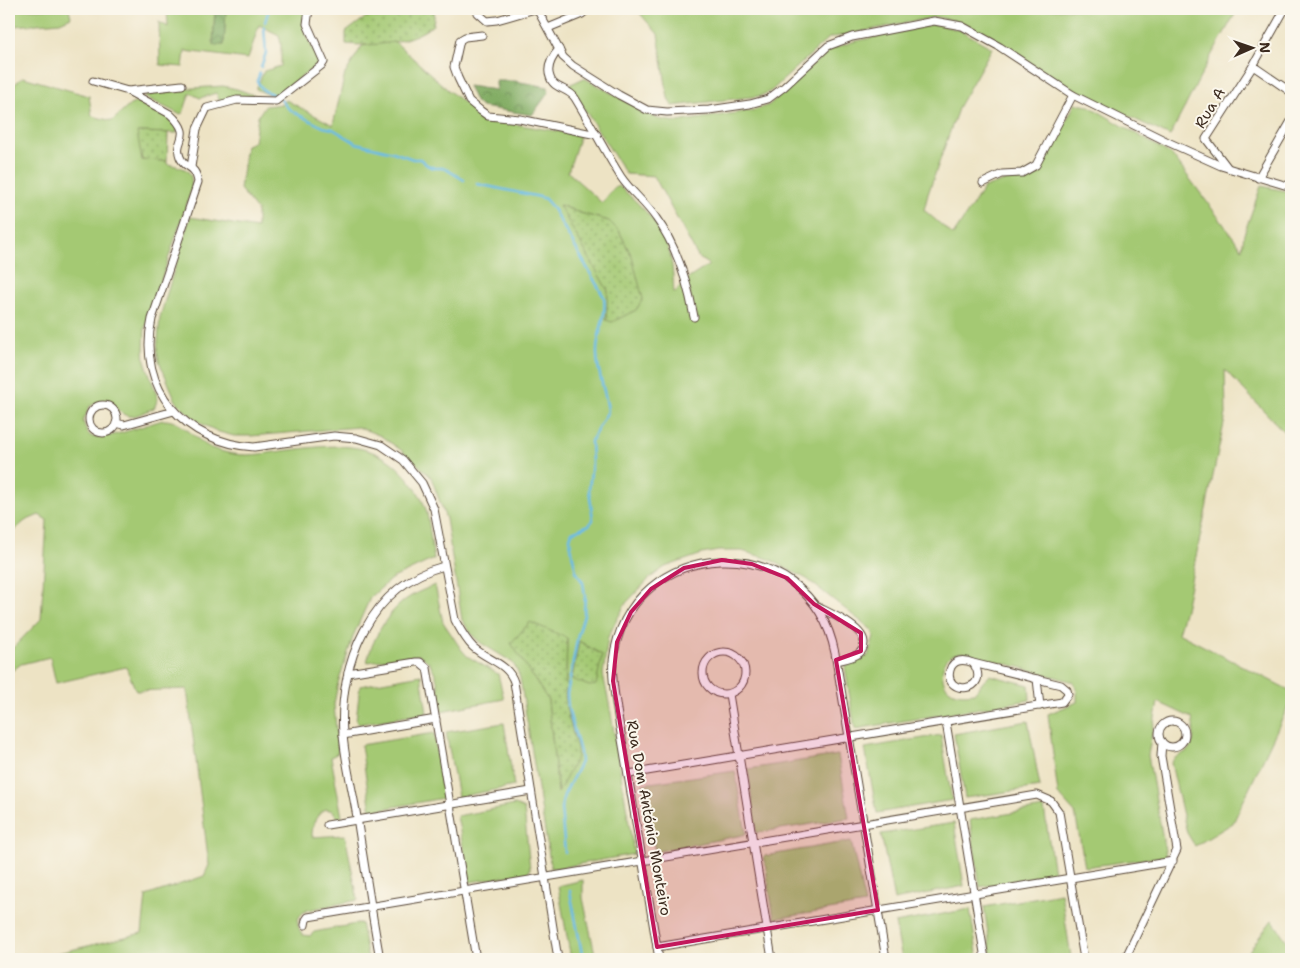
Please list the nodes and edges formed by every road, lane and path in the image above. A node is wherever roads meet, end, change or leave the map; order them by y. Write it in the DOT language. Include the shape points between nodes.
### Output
graph roads {
  1 [pos="309,9"];
  2 [pos="536,9"];
  3 [pos="588,9"];
  4 [pos="1285,9"];
  5 [pos="478,13"];
  6 [pos="548,28"];
  7 [pos="482,35"];
  8 [pos="559,49"];
  9 [pos="1252,66"];
  10 [pos="93,81"];
  11 [pos="182,85"];
  12 [pos="128,91"];
  13 [pos="1291,92"];
  14 [pos="1073,95"];
  15 [pos="1291,121"];
  16 [pos="597,135"];
  17 [pos="191,167"];
  18 [pos="1228,168"];
  19 [pos="1258,178"];
  20 [pos="982,183"];
  21 [pos="1291,187"];
  22 [pos="694,317"];
  23 [pos="174,411"];
  24 [pos="116,423"];
  25 [pos="444,566"];
  26 [pos="814,604"];
  27 [pos="837,662"];
  28 [pos="973,663"];
  29 [pos="348,673"];
  30 [pos="1036,679"];
  31 [pos="729,694"];
  32 [pos="1040,706"];
  33 [pos="436,720"];
  34 [pos="946,722"];
  35 [pos="343,735"];
  36 [pos="849,737"];
  37 [pos="1162,742"];
  38 [pos="739,757"];
  39 [pos="629,774"];
  40 [pos="531,792"];
  41 [pos="450,805"];
  42 [pos="960,808"];
  43 [pos="358,821"];
  44 [pos="864,824"];
  45 [pos="327,825"];
  46 [pos="754,842"];
  47 [pos="643,861"];
  48 [pos="1173,861"];
  49 [pos="545,878"];
  50 [pos="1070,878"];
  51 [pos="464,891"];
  52 [pos="974,894"];
  53 [pos="371,906"];
  54 [pos="878,910"];
  55 [pos="305,925"];
  56 [pos="768,928"];
  57 [pos="657,947"];
  58 [pos="380,959"];
  59 [pos="476,959"];
  60 [pos="558,959"];
  61 [pos="659,959"];
  62 [pos="772,959"];
  63 [pos="886,959"];
  64 [pos="985,959"];
  65 [pos="1084,959"];
  66 [pos="1124,959"];
  1 -- 17 [label="street" via="307,24 324,62 322,65 276,101 237,100 208,108 197,129"];
  2 -- 5 [label="street" via="487,21"];
  2 -- 6 [label="street"];
  3 -- 6 [label="street"];
  4 -- 9 [label="street, Rua A"];
  6 -- 8 [label="street"];
  7 -- 16 [label="street" via="460,40 454,67 470,101 480,111 488,116 520,119"];
  8 -- 14 [label="street" via="573,66 647,110 709,110 768,99 828,46 852,37 934,21 962,26"];
  8 -- 16 [label="street" via="549,68 550,77 555,85 573,95"];
  9 -- 13 [label="street"];
  9 -- 18 [label="street, Rua A" via="1206,139"];
  10 -- 12 [label="street"];
  11 -- 12 [label="street"];
  12 -- 17 [label="street" via="176,119 183,130 178,153 183,163"];
  14 -- 18 [label="street"];
  14 -- 20 [label="street" via="1036,165 1022,174 1002,174"];
  15 -- 19 [label="street"];
  16 -- 22 [label="street" via="622,179 656,218 670,242"];
  17 -- 23 [label="street" via="198,182 152,319 149,349 159,388"];
  18 -- 19 [label="street"];
  19 -- 21 [label="street"];
  23 -- 24 [label="street" via="124,425"];
  23 -- 25 [label="street" via="204,435 241,446 334,436 381,445 403,460 422,482 434,508"];
  25 -- 29 [label="street" via="414,577 391,593 362,635"];
  25 -- 40 [label="street" via="455,620 461,632 473,646 512,675"];
  26 -- 27 [label="street" via="830,632"];
  26 -- 27 [label="street" via="863,636 861,652"];
  26 -- 39 [label="street, Rua Dom António Monteiro" via="786,578 752,564 722,560 684,568 651,588 621,630 612,663"];
  27 -- 36 [label="street"];
  28 -- 28 [label="street" via="967,660 955,662 949,676 953,684 962,688 974,684 978,674"];
  28 -- 30 [label="street"];
  29 -- 33 [label="street" via="420,662 427,668"];
  29 -- 35 [label="street"];
  30 -- 32 [label="street"];
  30 -- 32 [label="street" via="1061,685 1068,694 1062,702"];
  31 -- 31 [label="street" via="741,686 746,673 741,659 721,652 709,658 704,677 710,689"];
  31 -- 38 [label="street"];
  32 -- 34 [label="street"];
  33 -- 35 [label="street"];
  33 -- 41 [label="street"];
  34 -- 36 [label="street"];
  34 -- 42 [label="street"];
  35 -- 43 [label="street"];
  36 -- 38 [label="street"];
  36 -- 44 [label="street"];
  37 -- 48 [label="street" via="1161,756 1177,845"];
  38 -- 39 [label="street"];
  38 -- 46 [label="street"];
  39 -- 47 [label="street, Rua Dom António Monteiro"];
  40 -- 41 [label="street"];
  40 -- 49 [label="street"];
  41 -- 43 [label="street"];
  41 -- 51 [label="street"];
  42 -- 44 [label="street"];
  42 -- 50 [label="street" via="1031,795 1047,798 1059,812"];
  42 -- 52 [label="street"];
  43 -- 45 [label="street"];
  43 -- 53 [label="street"];
  44 -- 46 [label="street"];
  44 -- 54 [label="street"];
  46 -- 47 [label="street"];
  46 -- 56 [label="street"];
  47 -- 49 [label="street"];
  47 -- 57 [label="street, Rua Dom António Monteiro"];
  48 -- 50 [label="street"];
  48 -- 66 [label="street"];
  49 -- 51 [label="street"];
  49 -- 60 [label="street"];
  50 -- 52 [label="street"];
  50 -- 65 [label="street"];
  51 -- 53 [label="street"];
  51 -- 59 [label="street"];
  52 -- 54 [label="street"];
  52 -- 64 [label="street"];
  53 -- 55 [label="street" via="308,917"];
  53 -- 58 [label="street"];
  54 -- 56 [label="street"];
  54 -- 63 [label="street"];
  56 -- 57 [label="street"];
  56 -- 62 [label="street"];
  57 -- 61 [label="street, Rua Dom António Monteiro"];
}
